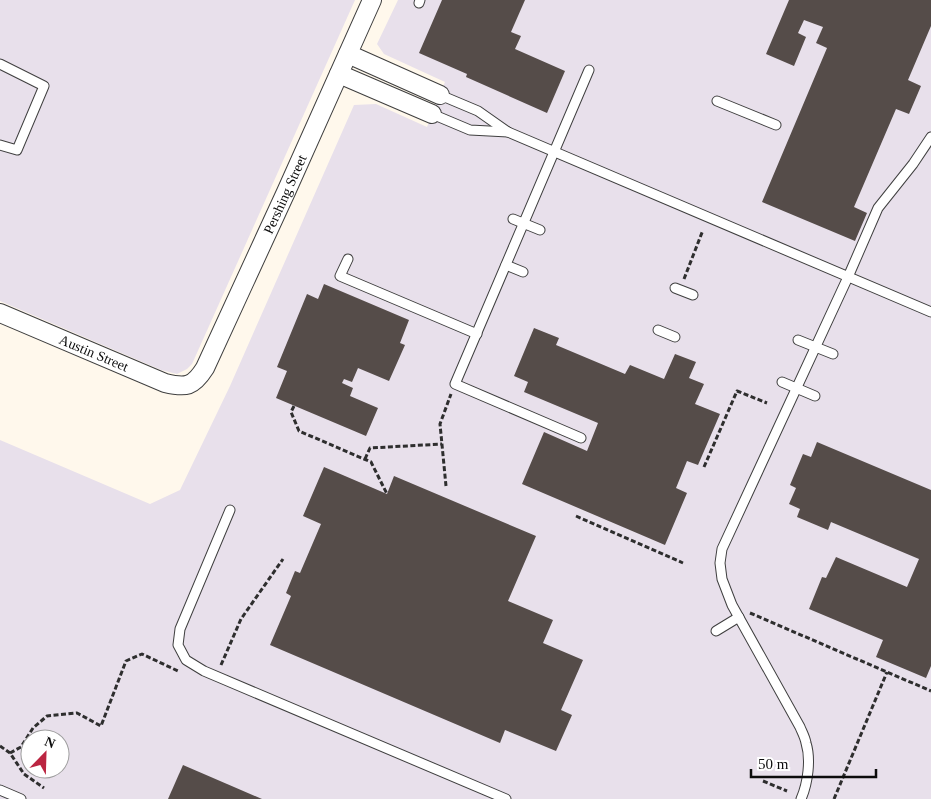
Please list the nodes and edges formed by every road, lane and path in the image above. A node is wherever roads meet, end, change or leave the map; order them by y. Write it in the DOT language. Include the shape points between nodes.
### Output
graph roads {
  1 [pos="372,0"];
  2 [pos="348,54"];
  3 [pos="0,64"];
  4 [pos="589,70"];
  5 [pos="339,74"];
  6 [pos="440,94"];
  7 [pos="718,101"];
  8 [pos="432,114"];
  9 [pos="776,125"];
  10 [pos="508,132"];
  11 [pos="931,137"];
  12 [pos="0,145"];
  13 [pos="554,152"];
  14 [pos="513,219"];
  15 [pos="524,224"];
  16 [pos="540,230"];
  17 [pos="704,230"];
  18 [pos="348,259"];
  19 [pos="506,265"];
  20 [pos="523,272"];
  21 [pos="848,277"];
  22 [pos="684,279"];
  23 [pos="675,288"];
  24 [pos="693,295"];
  25 [pos="931,312"];
  26 [pos="0,313"];
  27 [pos="658,330"];
  28 [pos="477,334"];
  29 [pos="675,337"];
  30 [pos="798,340"];
  31 [pos="816,347"];
  32 [pos="833,354"];
  33 [pos="782,382"];
  34 [pos="190,384"];
  35 [pos="455,384"];
  36 [pos="796,388"];
  37 [pos="815,396"];
  38 [pos="767,403"];
  39 [pos="294,406"];
  40 [pos="581,438"];
  41 [pos="442,444"];
  42 [pos="366,459"];
  43 [pos="704,467"];
  44 [pos="446,486"];
  45 [pos="387,494"];
  46 [pos="230,510"];
  47 [pos="576,516"];
  48 [pos="283,559"];
  49 [pos="684,563"];
  50 [pos="732,604"];
  51 [pos="739,617"];
  52 [pos="716,631"];
  53 [pos="220,665"];
  54 [pos="887,672"];
  55 [pos="181,673"];
  56 [pos="931,691"];
  57 [pos="0,746"];
  58 [pos="10,753"];
  59 [pos="763,781"];
  60 [pos="44,788"];
  61 [pos="0,790"];
  62 [pos="787,791"];
  63 [pos="21,799"];
  64 [pos="506,799"];
  65 [pos="801,799"];
  66 [pos="834,799"];
  1 -- 2 [label="street, Pershing Street"];
  2 -- 5 [label="street, Pershing Street"];
  2 -- 6 [label="street"];
  3 -- 12 [label="lane" via="44,86 16,150"];
  4 -- 13 [label="lane"];
  5 -- 8 [label="street"];
  5 -- 34 [label="street, Pershing Street" via="205,368"];
  6 -- 10 [label="lane" via="478,111"];
  7 -- 9 [label="lane"];
  8 -- 10 [label="lane" via="470,130"];
  10 -- 13 [label="lane"];
  11 -- 21 [label="lane" via="878,208"];
  13 -- 15 [label="lane"];
  13 -- 21 [label="lane"];
  14 -- 15 [label="lane"];
  15 -- 16 [label="lane"];
  15 -- 19 [label="lane"];
  17 -- 22 [label="path"];
  18 -- 28 [label="lane" via="340,276"];
  19 -- 20 [label="lane"];
  19 -- 28 [label="lane"];
  21 -- 25 [label="lane"];
  21 -- 31 [label="lane"];
  23 -- 24 [label="lane"];
  26 -- 34 [label="street, Austin Street" via="165,383 179,387"];
  27 -- 29 [label="lane"];
  28 -- 35 [label="lane"];
  30 -- 31 [label="lane"];
  31 -- 32 [label="lane"];
  31 -- 36 [label="lane"];
  33 -- 36 [label="lane"];
  35 -- 40 [label="lane"];
  35 -- 41 [label="path" via="440,424"];
  36 -- 37 [label="lane"];
  36 -- 50 [label="lane" via="722,549 722,579"];
  38 -- 43 [label="path" via="737,391"];
  39 -- 42 [label="path" via="292,412 299,431"];
  41 -- 42 [label="path" via="370,448"];
  41 -- 44 [label="path"];
  42 -- 45 [label="path" via="372,462"];
  46 -- 64 [label="lane" via="180,628 178,645 186,660 204,671"];
  47 -- 49 [label="path"];
  48 -- 53 [label="path" via="241,619"];
  50 -- 51 [label="lane"];
  50 -- 54 [label="path"];
  51 -- 52 [label="lane"];
  51 -- 65 [label="lane" via="807,744 806,787"];
  54 -- 56 [label="path"];
  54 -- 66 [label="path"];
  55 -- 58 [label="path" via="142,654 126,661 101,726 77,714 47,716 33,728 21,747"];
  57 -- 58 [label="path"];
  58 -- 60 [label="path" via="24,774"];
  59 -- 62 [label="path"];
  61 -- 63 [label="lane"];
}
